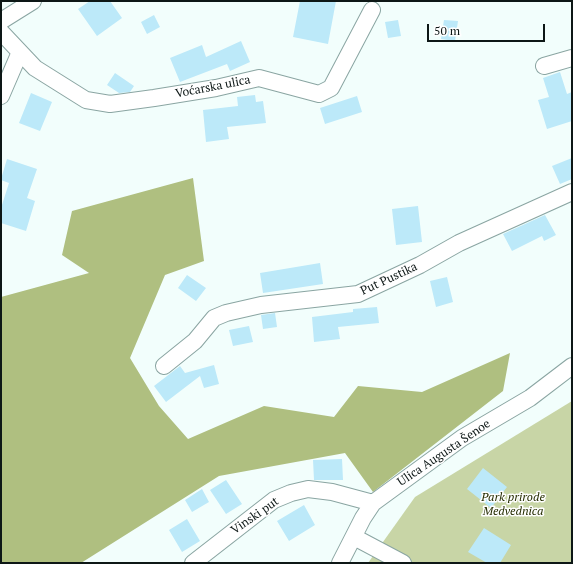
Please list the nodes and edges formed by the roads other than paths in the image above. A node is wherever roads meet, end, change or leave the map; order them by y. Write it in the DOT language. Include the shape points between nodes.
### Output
graph roads {
  1 [pos="33,1"];
  2 [pos="372,10"];
  3 [pos="1,21"];
  4 [pos="1,32"];
  5 [pos="20,52"];
  6 [pos="572,58"];
  7 [pos="544,66"];
  8 [pos="1,96"];
  9 [pos="572,192"];
  10 [pos="164,366"];
  11 [pos="572,366"];
  12 [pos="373,503"];
  13 [pos="354,537"];
  14 [pos="193,563"];
  15 [pos="340,563"];
  16 [pos="403,563"];
  1 -- 3 [label="street"];
  2 -- 5 [label="street, Voćarska ulica" via="331,88 319,94 259,78 216,88 110,104 86,100 35,68"];
  4 -- 5 [label="street, Voćarska ulica"];
  5 -- 8 [label="street"];
  6 -- 7 [label="street"];
  9 -- 10 [label="street, Put Pustika" via="459,243 420,265 358,294 261,305 214,318 195,341"];
  11 -- 12 [label="street, Ulica Augusta Šenoe" via="530,398 462,438"];
  12 -- 13 [label="street, Ulica Augusta Šenoe"];
  12 -- 14 [label="street, Vinski put" via="332,492 308,489 291,493 274,500"];
  13 -- 15 [label="street, Ulica Augusta Šenoe"];
  13 -- 16 [label="street"];
}
